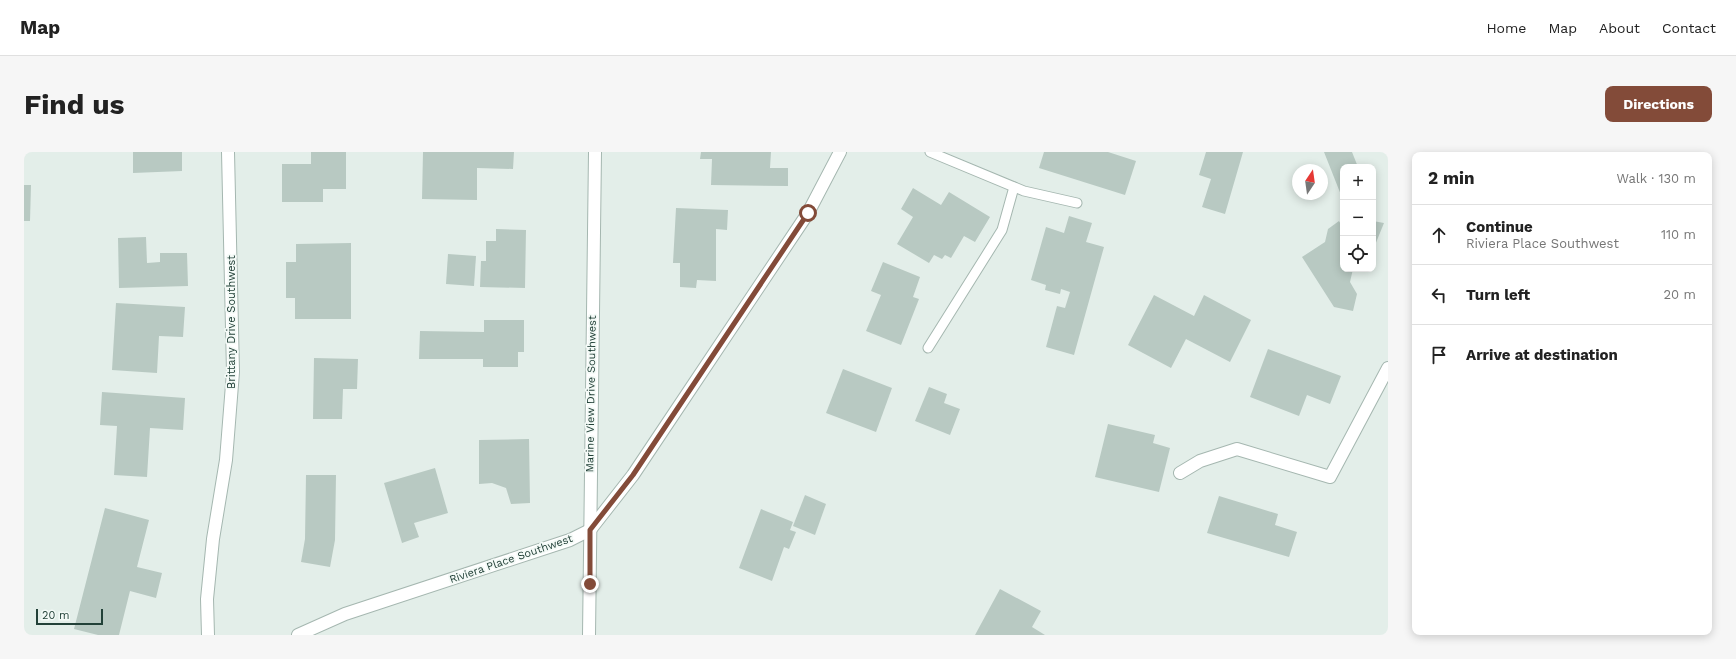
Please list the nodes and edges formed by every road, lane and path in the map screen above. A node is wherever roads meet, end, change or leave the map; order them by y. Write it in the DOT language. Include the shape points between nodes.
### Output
graph roads {
  1 [pos="228,152"];
  2 [pos="594,152"];
  3 [pos="840,152"];
  4 [pos="930,152"];
  5 [pos="1014,187"];
  6 [pos="1076,203"];
  7 [pos="928,348"];
  8 [pos="1388,368"];
  9 [pos="1180,473"];
  10 [pos="590,530"];
  11 [pos="208,635"];
  12 [pos="298,635"];
  13 [pos="589,635"];
  1 -- 11 [label="street, Brittany Drive Southwest" via="233,372 226,460 213,539 207,600"];
  2 -- 10 [label="street, Marine View Drive Southwest"];
  3 -- 10 [label="street, Riviera Place Southwest" via="808,213 633,475"];
  4 -- 5 [label="lane"];
  5 -- 6 [label="lane"];
  5 -- 7 [label="lane" via="1002,230"];
  8 -- 9 [label="street" via="1330,477 1238,449 1200,461"];
  10 -- 12 [label="street, Riviera Place Southwest" via="570,540 345,614"];
  10 -- 13 [label="street, Marine View Drive Southwest"];
}
